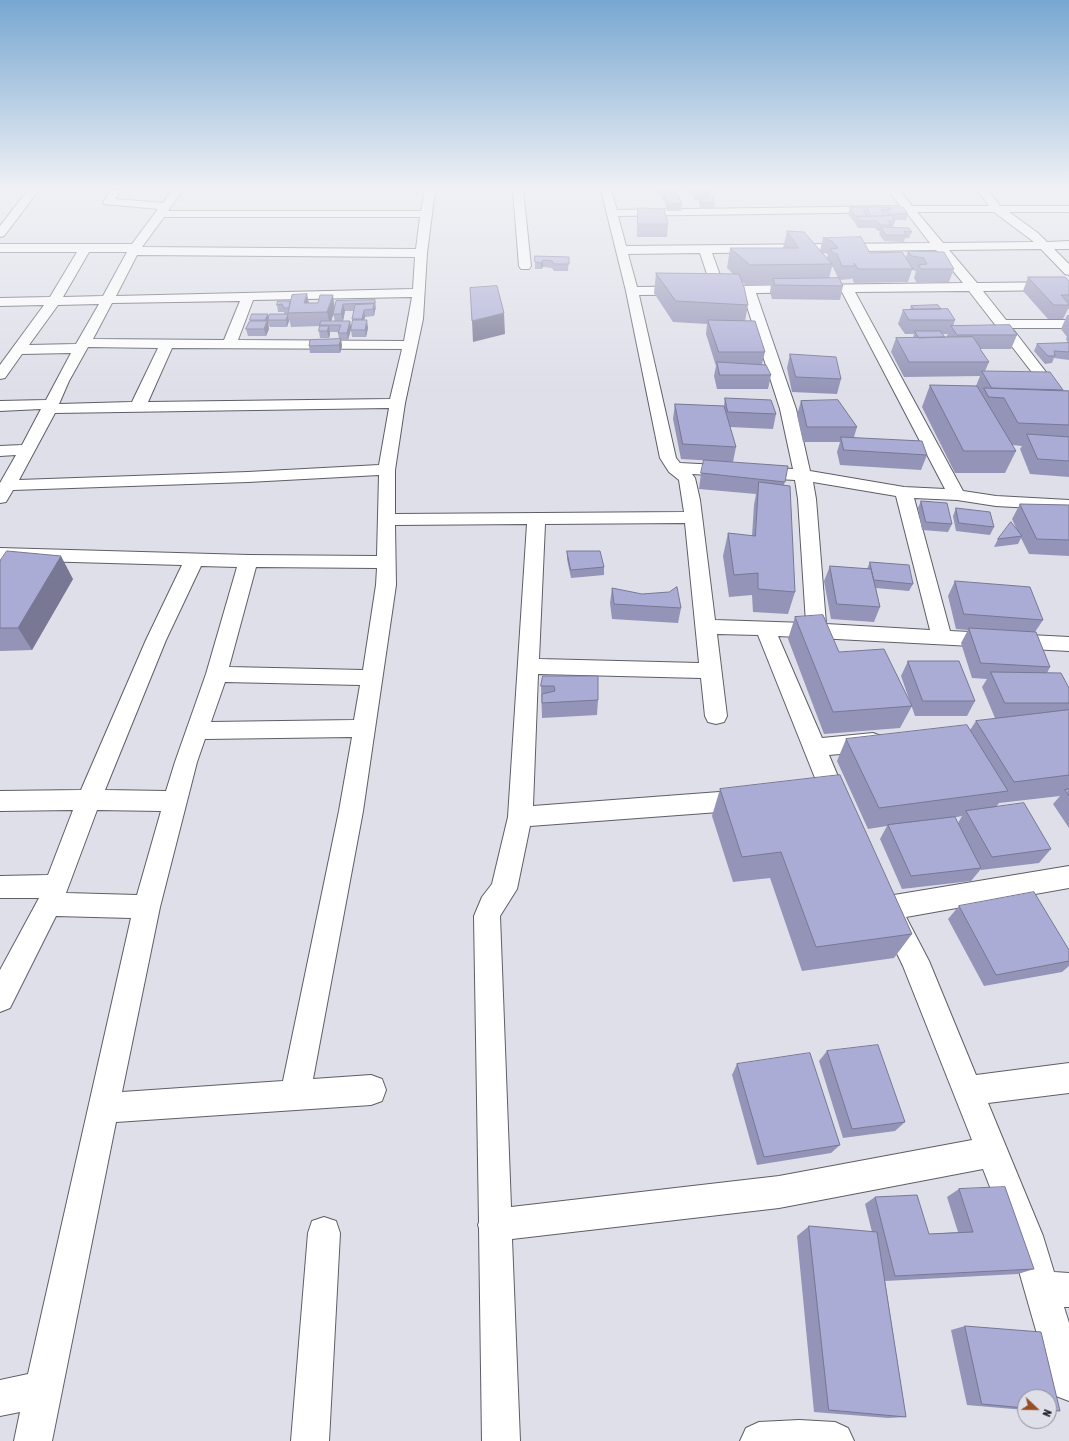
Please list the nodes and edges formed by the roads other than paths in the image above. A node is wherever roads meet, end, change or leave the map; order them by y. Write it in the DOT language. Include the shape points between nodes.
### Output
graph roads {
  1 [pos="79,257"];
  2 [pos="130,257"];
  3 [pos="421,257"];
  4 [pos="524,257"];
  5 [pos="623,257"];
  6 [pos="707,257"];
  7 [pos="947,257"];
  8 [pos="1056,257"];
  9 [pos="525,266"];
  10 [pos="1069,271"];
  11 [pos="1069,286"];
  12 [pos="973,287"];
  13 [pos="847,289"];
  14 [pos="719,290"];
  15 [pos="748,290"];
  16 [pos="632,291"];
  17 [pos="419,293"];
  18 [pos="248,296"];
  19 [pos="108,299"];
  20 [pos="54,300"];
  21 [pos="0,302"];
  22 [pos="1002,324"];
  23 [pos="1069,324"];
  24 [pos="167,344"];
  25 [pos="229,344"];
  26 [pos="410,345"];
  27 [pos="82,346"];
  28 [pos="18,350"];
  29 [pos="0,374"];
  30 [pos="397,403"];
  31 [pos="0,406"];
  32 [pos="50,406"];
  33 [pos="138,406"];
  34 [pos="1069,413"];
  35 [pos="27,450"];
  36 [pos="0,451"];
  37 [pos="675,468"];
  38 [pos="387,470"];
  39 [pos="803,475"];
  40 [pos="4,492"];
  41 [pos="904,492"];
  42 [pos="957,495"];
  43 [pos="1069,505"];
  44 [pos="693,517"];
  45 [pos="536,518"];
  46 [pos="386,520"];
  47 [pos="0,554"];
  48 [pos="194,560"];
  49 [pos="248,561"];
  50 [pos="386,562"];
  51 [pos="706,627"];
  52 [pos="765,628"];
  53 [pos="816,631"];
  54 [pos="942,637"];
  55 [pos="1069,644"];
  56 [pos="527,666"];
  57 [pos="711,670"];
  58 [pos="217,674"];
  59 [pos="372,678"];
  60 [pos="716,716"];
  61 [pos="364,728"];
  62 [pos="197,731"];
  63 [pos="892,740"];
  64 [pos="814,748"];
  65 [pos="770,798"];
  66 [pos="89,800"];
  67 [pos="0,801"];
  68 [pos="175,801"];
  69 [pos="520,817"];
  70 [pos="846,823"];
  71 [pos="1069,877"];
  72 [pos="0,887"];
  73 [pos="52,895"];
  74 [pos="147,907"];
  75 [pos="0,998"];
  76 [pos="1069,1078"];
  77 [pos="371,1090"];
  78 [pos="967,1091"];
  79 [pos="295,1094"];
  80 [pos="104,1108"];
  81 [pos="992,1152"];
  82 [pos="494,1225"];
  83 [pos="324,1233"];
  84 [pos="1055,1290"];
  85 [pos="1069,1383"];
  86 [pos="43,1389"];
  87 [pos="0,1398"];
  88 [pos="33,1441"];
  89 [pos="310,1441"];
  90 [pos="501,1441"];
  91 [pos="759,1441"];
  92 [pos="835,1441"];
  1 -- 20 [label="street"];
  2 -- 19 [label="street"];
  3 -- 17 [label="street"];
  4 -- 9 [label="street"];
  5 -- 16 [label="street"];
  6 -- 14 [label="street"];
  7 -- 12 [label="street"];
  8 -- 10 [label="street"];
  11 -- 12 [label="street"];
  12 -- 13 [label="street"];
  12 -- 22 [label="street"];
  13 -- 15 [label="street"];
  13 -- 42 [label="street"];
  14 -- 15 [label="street"];
  14 -- 16 [label="street"];
  15 -- 39 [label="street" via="788,409"];
  16 -- 37 [label="street" via="668,458"];
  17 -- 18 [label="street"];
  17 -- 26 [label="street"];
  18 -- 19 [label="street"];
  18 -- 25 [label="street"];
  19 -- 20 [label="street"];
  19 -- 27 [label="street"];
  20 -- 21 [label="street"];
  20 -- 28 [label="street"];
  22 -- 23 [label="street"];
  22 -- 34 [label="street"];
  24 -- 25 [label="street"];
  24 -- 27 [label="street"];
  24 -- 33 [label="street"];
  25 -- 26 [label="street"];
  26 -- 30 [label="street"];
  27 -- 28 [label="street"];
  27 -- 32 [label="street"];
  28 -- 29 [label="street"];
  30 -- 33 [label="street"];
  30 -- 38 [label="street"];
  31 -- 32 [label="street"];
  32 -- 33 [label="street"];
  32 -- 35 [label="street"];
  35 -- 36 [label="street"];
  35 -- 40 [label="street"];
  37 -- 39 [label="street"];
  37 -- 44 [label="street" via="687,478"];
  38 -- 40 [label="street"];
  38 -- 46 [label="street"];
  39 -- 41 [label="street"];
  39 -- 53 [label="street"];
  41 -- 42 [label="street"];
  41 -- 54 [label="street"];
  42 -- 43 [label="street"];
  44 -- 45 [label="street"];
  44 -- 51 [label="street"];
  45 -- 46 [label="street"];
  45 -- 56 [label="street"];
  46 -- 50 [label="street"];
  47 -- 48 [label="street"];
  48 -- 49 [label="street"];
  48 -- 66 [label="street" via="156,640"];
  49 -- 50 [label="street"];
  49 -- 58 [label="street"];
  50 -- 59 [label="street" via="386,585"];
  51 -- 52 [label="street"];
  51 -- 57 [label="street"];
  52 -- 53 [label="street"];
  52 -- 64 [label="street"];
  53 -- 54 [label="street"];
  54 -- 55 [label="street"];
  56 -- 57 [label="street"];
  56 -- 69 [label="street"];
  57 -- 60 [label="street"];
  58 -- 59 [label="street"];
  58 -- 62 [label="street"];
  59 -- 61 [label="street"];
  61 -- 62 [label="street"];
  61 -- 79 [label="street" via="351,811"];
  62 -- 68 [label="street"];
  63 -- 64 [label="street"];
  64 -- 70 [label="street" via="821,795"];
  65 -- 69 [label="street"];
  66 -- 67 [label="street"];
  66 -- 68 [label="street"];
  66 -- 73 [label="street"];
  68 -- 74 [label="street"];
  69 -- 82 [label="street" via="504,888 491,905 487,916"];
  71 -- 78 [label="street" via="883,897 915,961"];
  72 -- 73 [label="street"];
  73 -- 74 [label="street"];
  73 -- 75 [label="street"];
  74 -- 80 [label="street"];
  76 -- 78 [label="street"];
  77 -- 79 [label="street"];
  78 -- 81 [label="street"];
  79 -- 80 [label="street"];
  80 -- 86 [label="street"];
  81 -- 82 [label="street" via="779,1192"];
  81 -- 84 [label="street" via="1026,1236"];
  82 -- 90 [label="street"];
  83 -- 89 [label="street"];
  84 -- 85 [label="street"];
  86 -- 87 [label="street"];
  86 -- 88 [label="street"];
  91 -- 92 [label="street"];
}
